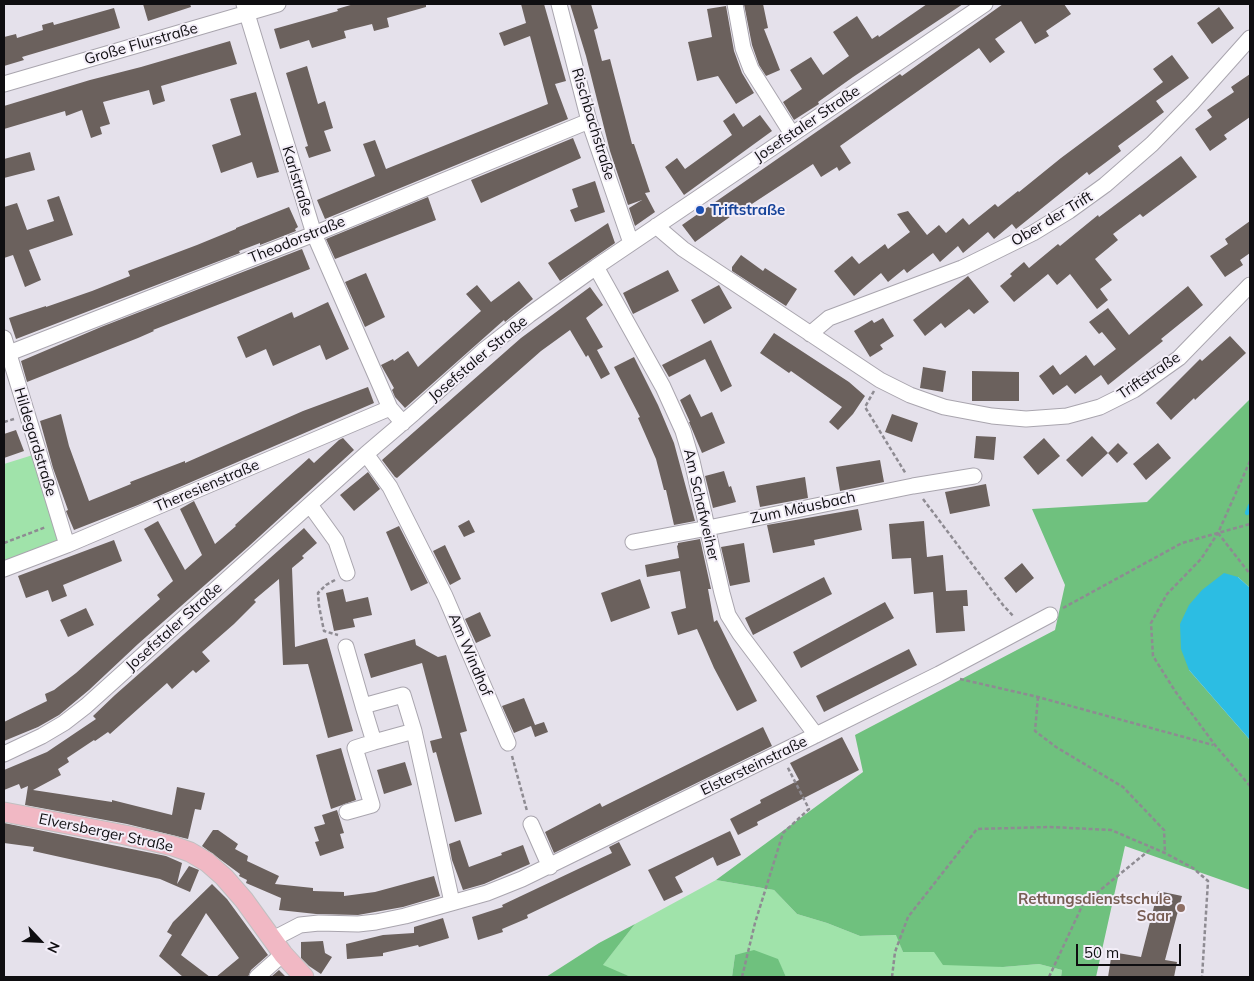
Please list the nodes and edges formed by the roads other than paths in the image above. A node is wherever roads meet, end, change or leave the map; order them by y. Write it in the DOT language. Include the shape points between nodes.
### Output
graph roads {
  1 [pos="278,4"];
  2 [pos="559,4"];
  3 [pos="735,4"];
  4 [pos="980,5"];
  5 [pos="245,8"];
  6 [pos="1250,38"];
  7 [pos="4,84"];
  8 [pos="589,121"];
  9 [pos="792,134"];
  10 [pos="656,226"];
  11 [pos="314,234"];
  12 [pos="631,243"];
  13 [pos="596,267"];
  14 [pos="1250,284"];
  15 [pos="810,334"];
  16 [pos="4,338"];
  17 [pos="6,354"];
  18 [pos="390,408"];
  19 [pos="404,423"];
  20 [pos="366,454"];
  21 [pos="974,476"];
  22 [pos="310,505"];
  23 [pos="708,528"];
  24 [pos="633,542"];
  25 [pos="66,545"];
  26 [pos="4,569"];
  27 [pos="347,573"];
  28 [pos="1050,614"];
  29 [pos="346,647"];
  30 [pos="363,706"];
  31 [pos="414,731"];
  32 [pos="816,735"];
  33 [pos="374,742"];
  34 [pos="508,743"];
  35 [pos="4,754"];
  36 [pos="4,812"];
  37 [pos="347,812"];
  38 [pos="531,824"];
  39 [pos="550,867"];
  40 [pos="452,902"];
  41 [pos="278,946"];
  42 [pos="257,977"];
  43 [pos="302,977"];
  1 -- 5 [label="street, Große Flurstraße"];
  2 -- 8 [label="street, Rischbachstraße"];
  3 -- 9 [label="street" via="743,48 752,69"];
  4 -- 9 [label="street, Josefstaler Straße"];
  5 -- 7 [label="street, Große Flurstraße"];
  5 -- 11 [label="street, Karlstraße"];
  6 -- 15 [label="street, Ober der Trift" via="1152,144 1105,186 1069,212 962,268 829,318"];
  8 -- 11 [label="street, Theodorstraße"];
  8 -- 12 [label="street, Rischbachstraße"];
  9 -- 10 [label="street, Josefstaler Straße"];
  10 -- 12 [label="street, Josefstaler Straße"];
  10 -- 15 [label="street, Triftstraße" via="684,249"];
  11 -- 17 [label="street, Theodorstraße"];
  11 -- 18 [label="street, Karlstraße"];
  12 -- 13 [label="street, Josefstaler Straße"];
  13 -- 19 [label="street, Josefstaler Straße" via="483,352"];
  13 -- 23 [label="street, Am Schafweiher" via="683,431"];
  14 -- 15 [label="street, Triftstraße" via="1179,358 1134,390 1100,407 1067,416 1026,419 992,416 910,395 880,380"];
  16 -- 17 [label="street, Hildegardstraße"];
  17 -- 25 [label="street, Hildegardstraße"];
  18 -- 19 [label="street"];
  18 -- 25 [label="street, Theresienstraße"];
  19 -- 20 [label="street, Josefstaler Straße"];
  20 -- 22 [label="street, Josefstaler Straße"];
  20 -- 34 [label="street, Am Windhof" via="390,487 445,596"];
  21 -- 23 [label="street, Zum Mäusbach"];
  22 -- 27 [label="street" via="336,542"];
  22 -- 35 [label="street, Josefstaler Straße" via="86,706 42,736"];
  23 -- 24 [label="street, Zum Mäusbach"];
  23 -- 32 [label="street, Am Schafweiher" via="728,615"];
  25 -- 26 [label="street, Theresienstraße"];
  28 -- 32 [label="street, Elstersteinstraße"];
  29 -- 30 [label="street"];
  30 -- 31 [label="street" via="403,695"];
  30 -- 33 [label="street"];
  31 -- 33 [label="street"];
  31 -- 40 [label="street"];
  32 -- 39 [label="street, Elstersteinstraße"];
  33 -- 37 [label="street" via="355,748 372,805"];
  36 -- 41 [label="main road, Elversberger Straße" via="125,835 190,852 208,862 224,877"];
  38 -- 39 [label="street"];
  39 -- 40 [label="street, Elstersteinstraße" via="506,886"];
  40 -- 41 [label="street, Elstersteinstraße" via="376,922 300,925"];
  41 -- 42 [label="street, Elstersteinstraße"];
  41 -- 43 [label="main road, Elversberger Straße"];
}
